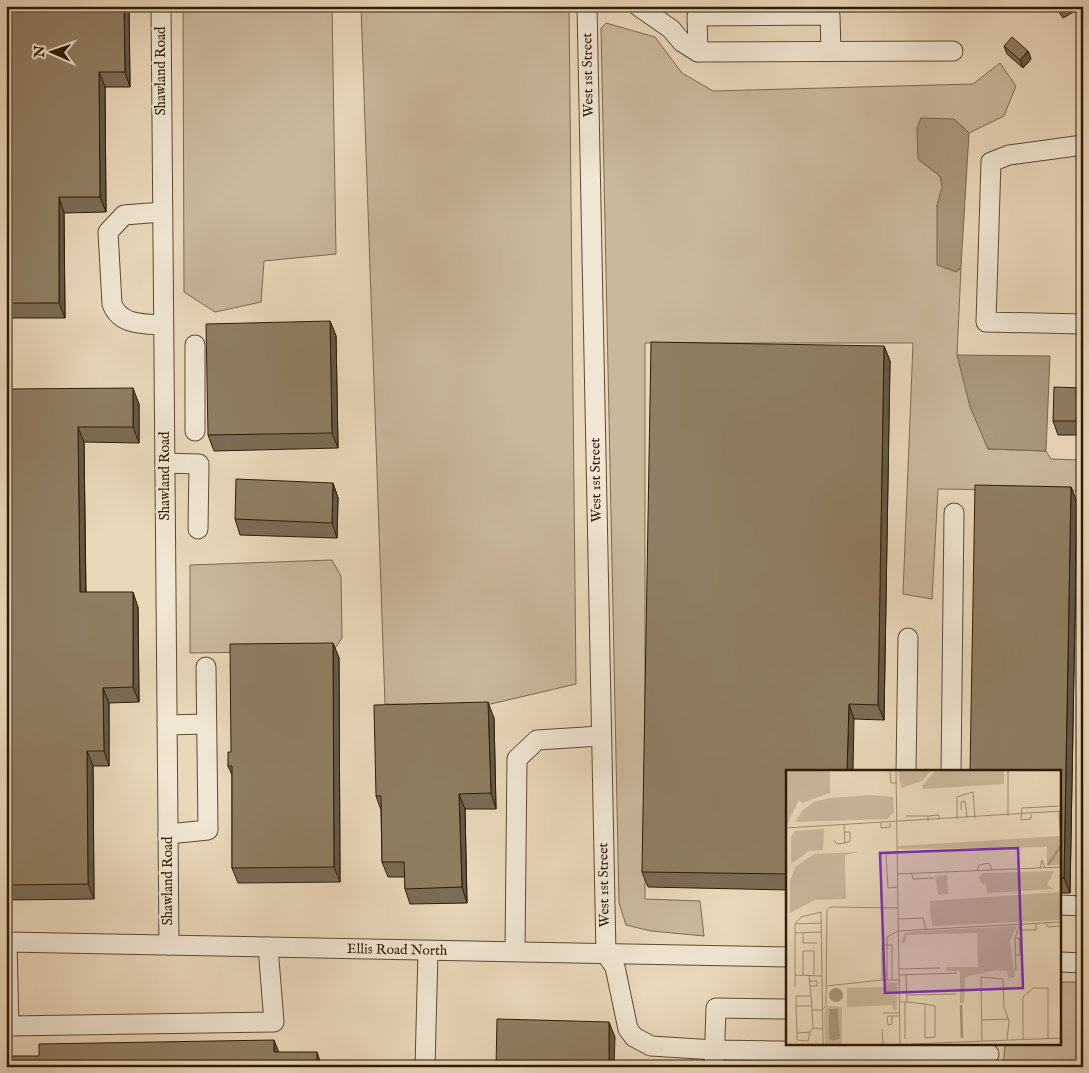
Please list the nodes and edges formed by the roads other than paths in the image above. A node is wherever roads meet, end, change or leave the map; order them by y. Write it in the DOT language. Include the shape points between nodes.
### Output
graph roads {
  1 [pos="160,6"];
  2 [pos="587,6"];
  3 [pos="638,6"];
  4 [pos="831,51"];
  5 [pos="953,51"];
  6 [pos="698,52"];
  7 [pos="1083,145"];
  8 [pos="162,212"];
  9 [pos="1083,324"];
  10 [pos="163,325"];
  11 [pos="163,355"];
  12 [pos="164,418"];
  13 [pos="164,463"];
  14 [pos="954,513"];
  15 [pos="198,529"];
  16 [pos="908,638"];
  17 [pos="206,667"];
  18 [pos="206,724"];
  19 [pos="167,725"];
  20 [pos="601,736"];
  21 [pos="906,770"];
  22 [pos="951,770"];
  23 [pos="168,834"];
  24 [pos="1062,906"];
  25 [pos="1083,906"];
  26 [pos="7,942"];
  27 [pos="168,945"];
  28 [pos="268,947"];
  29 [pos="428,950"];
  30 [pos="515,951"];
  31 [pos="606,954"];
  32 [pos="786,957"];
  33 [pos="1062,962"];
  34 [pos="1083,963"];
  35 [pos="786,1009"];
  36 [pos="858,1055"];
  37 [pos="989,1055"];
  38 [pos="715,1058"];
  39 [pos="425,1067"];
  1 -- 8 [label="street, Shawland Road"];
  2 -- 20 [label="street, West 1st Street"];
  3 -- 6 [label="street" via="671,28 682,42"];
  4 -- 5 [label="street"];
  4 -- 6 [label="street"];
  4 -- 6 [label="street" via="830,15 697,16"];
  7 -- 9 [label="street" via="1009,155 990,162 986,322"];
  8 -- 10 [label="street, Shawland Road"];
  8 -- 10 [label="street" via="124,215 108,232 115,313 127,321"];
  10 -- 11 [label="street, Shawland Road"];
  11 -- 12 [label="street, Shawland Road"];
  11 -- 12 [label="street" via="195,350 195,424"];
  12 -- 13 [label="street, Shawland Road"];
  13 -- 15 [label="street" via="199,464"];
  13 -- 19 [label="street, Shawland Road"];
  14 -- 22 [label="street"];
  16 -- 21 [label="street"];
  17 -- 18 [label="street"];
  18 -- 19 [label="street"];
  18 -- 23 [label="street" via="208,830"];
  19 -- 23 [label="street, Shawland Road"];
  20 -- 30 [label="street" via="538,740 517,759"];
  20 -- 31 [label="street, West 1st Street"];
  23 -- 27 [label="street, Shawland Road"];
  24 -- 25 [label="street"];
  26 -- 27 [label="street, Ellis Road North"];
  26 -- 28 [label="street" via="9,1026 274,1022"];
  27 -- 28 [label="street, Ellis Road North"];
  28 -- 29 [label="street, Ellis Road North"];
  29 -- 30 [label="street, Ellis Road North"];
  29 -- 39 [label="street"];
  30 -- 31 [label="street, Ellis Road North"];
  31 -- 32 [label="street, Ellis Road North"];
  31 -- 38 [label="street" via="615,967 628,1029 634,1037 651,1046"];
  33 -- 34 [label="street"];
  35 -- 38 [label="street" via="716,1008"];
  36 -- 37 [label="street"];
  36 -- 38 [label="street"];
}
